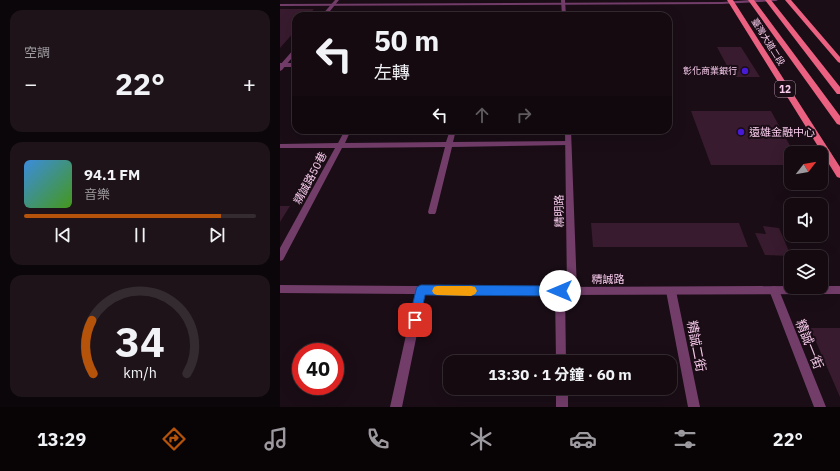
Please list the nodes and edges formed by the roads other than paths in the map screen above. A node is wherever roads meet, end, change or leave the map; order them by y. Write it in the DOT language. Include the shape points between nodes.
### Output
graph roads {
  1 [pos="337,0"];
  2 [pos="771,0"];
  3 [pos="788,0"];
  4 [pos="563,1"];
  5 [pos="731,1"];
  6 [pos="752,1"];
  7 [pos="280,5"];
  8 [pos="333,5"];
  9 [pos="327,12"];
  10 [pos="564,12"];
  11 [pos="292,54"];
  12 [pos="840,61"];
  13 [pos="292,65"];
  14 [pos="281,66"];
  15 [pos="840,92"];
  16 [pos="840,122"];
  17 [pos="346,134"];
  18 [pos="452,134"];
  19 [pos="568,134"];
  20 [pos="568,143"];
  21 [pos="450,145"];
  22 [pos="280,146"];
  23 [pos="339,146"];
  24 [pos="840,176"];
  25 [pos="432,212"];
  26 [pos="280,257"];
  27 [pos="280,288"];
  28 [pos="421,290"];
  29 [pos="774,290"];
  30 [pos="840,290"];
  31 [pos="560,291"];
  32 [pos="572,291"];
  33 [pos="671,291"];
  34 [pos="562,355"];
  35 [pos="562,395"];
  36 [pos="396,407"];
  37 [pos="562,407"];
  38 [pos="694,407"];
  39 [pos="820,407"];
  1 -- 8 [label="street"];
  2 -- 6 [label="street"];
  2 -- 15 [label="main road"];
  3 -- 12 [label="main road"];
  4 -- 5 [label="street"];
  4 -- 8 [label="street"];
  4 -- 10 [label="street"];
  5 -- 6 [label="street"];
  5 -- 24 [label="main road, 臺灣大道二段 / 12"];
  6 -- 16 [label="main road, 臺灣大道二段 / 12"];
  7 -- 8 [label="street"];
  8 -- 9 [label="street"];
  11 -- 14 [label="street"];
  13 -- 14 [label="street"];
  17 -- 23 [label="street, 精誠路50巷"];
  18 -- 21 [label="street"];
  19 -- 20 [label="street, 精明路"];
  20 -- 21 [label="street"];
  20 -- 32 [label="street, 精明路"];
  21 -- 23 [label="street"];
  21 -- 25 [label="street"];
  22 -- 23 [label="street"];
  23 -- 26 [label="street, 精誠路50巷"];
  27 -- 28 [label="street, 精誠路"];
  28 -- 31 [label="street, 精誠路"];
  28 -- 36 [label="street"];
  29 -- 30 [label="street, 精誠路"];
  29 -- 33 [label="street, 精誠路"];
  29 -- 39 [label="street, 精誠一街"];
  31 -- 32 [label="street, 精誠路"];
  31 -- 34 [label="street"];
  32 -- 33 [label="street, 精誠路"];
  33 -- 38 [label="street, 精誠二街"];
  35 -- 37 [label="street"];
}
